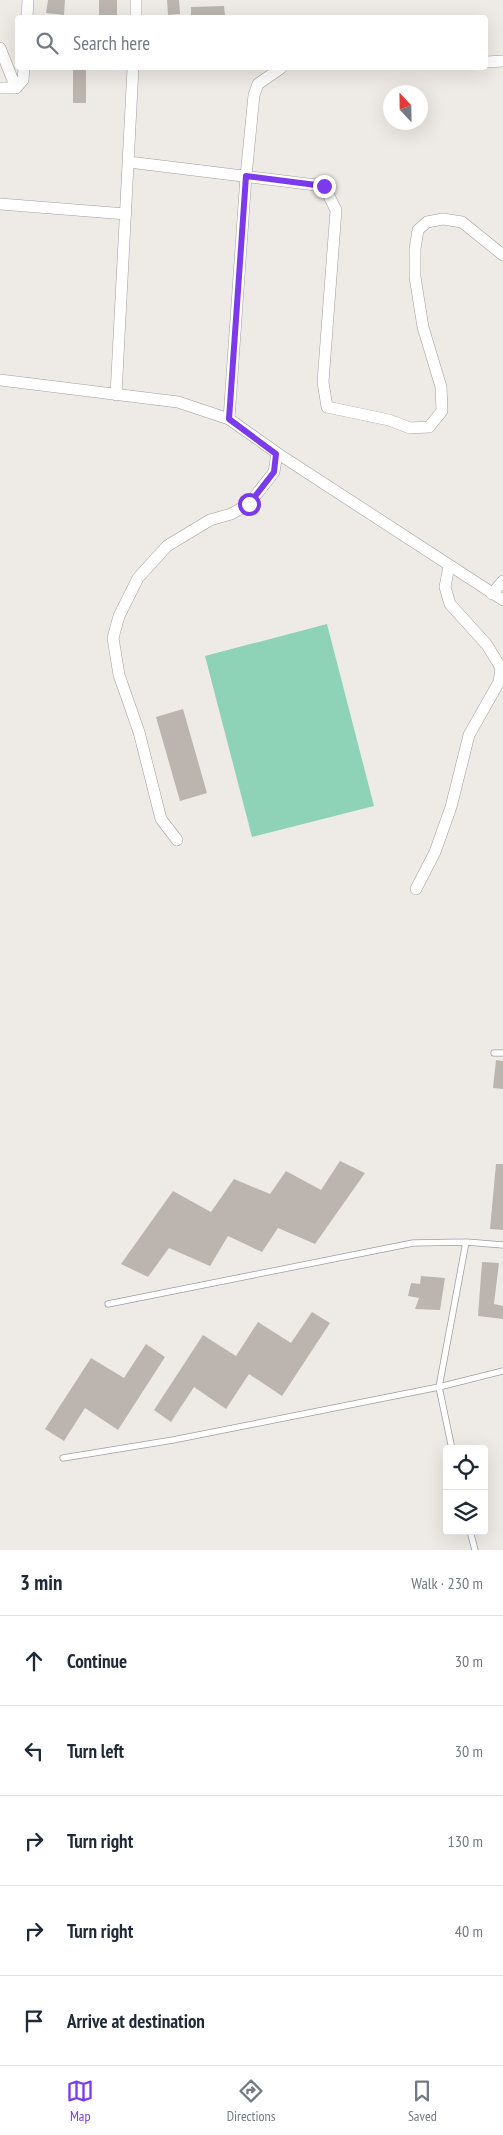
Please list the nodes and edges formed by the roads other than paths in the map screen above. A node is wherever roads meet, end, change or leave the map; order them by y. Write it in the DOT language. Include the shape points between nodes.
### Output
graph roads {
  1 [pos="28,0"];
  2 [pos="136,0"];
  3 [pos="27,15"];
  4 [pos="136,15"];
  5 [pos="0,48"];
  6 [pos="503,61"];
  7 [pos="488,62"];
  8 [pos="24,70"];
  9 [pos="133,70"];
  10 [pos="278,70"];
  11 [pos="0,88"];
  12 [pos="16,88"];
  13 [pos="129,162"];
  14 [pos="246,176"];
  15 [pos="0,204"];
  16 [pos="126,214"];
  17 [pos="503,255"];
  18 [pos="0,380"];
  19 [pos="116,395"];
  20 [pos="229,419"];
  21 [pos="276,454"];
  22 [pos="449,566"];
  23 [pos="503,581"];
  24 [pos="492,594"];
  25 [pos="503,600"];
  26 [pos="177,840"];
  27 [pos="416,889"];
  28 [pos="494,1052"];
  29 [pos="503,1054"];
  30 [pos="466,1242"];
  31 [pos="503,1245"];
  32 [pos="108,1304"];
  33 [pos="503,1371"];
  34 [pos="439,1387"];
  35 [pos="451,1445"];
  36 [pos="63,1458"];
  37 [pos="471,1535"];
  38 [pos="475,1550"];
  1 -- 3 [label="street"];
  2 -- 4 [label="street"];
  5 -- 12 [label="street"];
  6 -- 7 [label="street"];
  8 -- 12 [label="street" via="23,80"];
  9 -- 13 [label="street"];
  10 -- 14 [label="street" via="258,84 254,95"];
  11 -- 12 [label="street"];
  13 -- 14 [label="street"];
  13 -- 16 [label="street"];
  14 -- 17 [label="street" via="324,186 336,210 323,382 327,407 336,411 365,415 410,428 429,427 442,411 441,387 423,327 415,277 418,230 427,222 443,219 462,222"];
  14 -- 20 [label="street"];
  15 -- 16 [label="street"];
  16 -- 19 [label="street"];
  18 -- 19 [label="street"];
  19 -- 20 [label="street" via="178,402"];
  20 -- 21 [label="street"];
  21 -- 22 [label="street"];
  21 -- 26 [label="street" via="274,472 249,504 210,520 167,546 138,578 113,638 120,675 139,732 161,819"];
  22 -- 24 [label="street"];
  22 -- 27 [label="street" via="445,587 450,604 487,645 501,668 499,682 469,735 451,807 435,852"];
  23 -- 24 [label="street"];
  24 -- 25 [label="street"];
  28 -- 29 [label="lane"];
  30 -- 31 [label="lane"];
  30 -- 32 [label="lane" via="413,1243"];
  30 -- 34 [label="lane"];
  33 -- 34 [label="lane"];
  34 -- 35 [label="lane"];
  34 -- 36 [label="lane" via="174,1440"];
  37 -- 38 [label="lane"];
}
